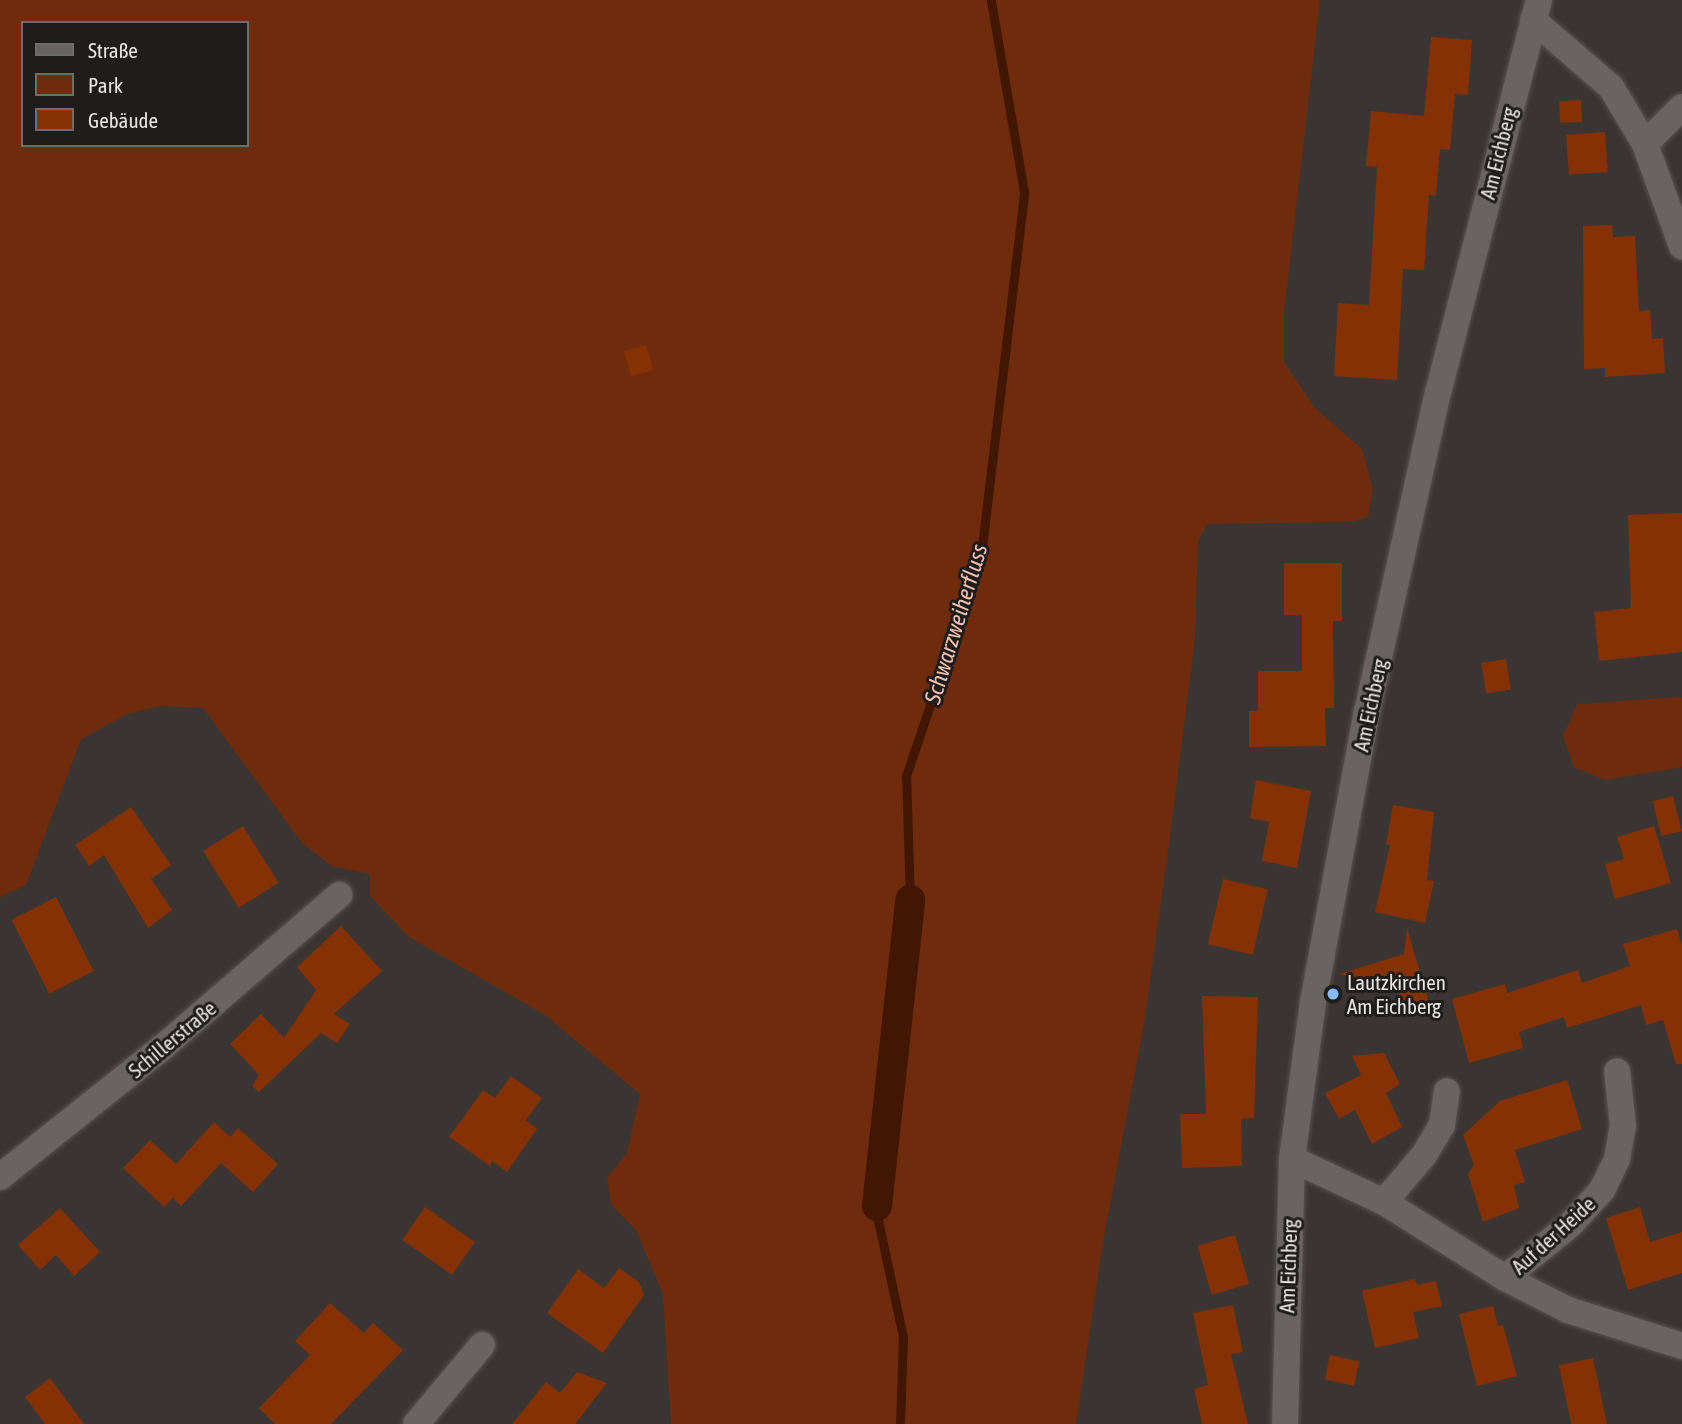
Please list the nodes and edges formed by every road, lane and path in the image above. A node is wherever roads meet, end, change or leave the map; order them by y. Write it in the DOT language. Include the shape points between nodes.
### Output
graph roads {
  1 [pos="1536,10"];
  2 [pos="1682,107"];
  3 [pos="1645,144"];
  4 [pos="1682,246"];
  5 [pos="339,895"];
  6 [pos="1617,1071"];
  7 [pos="1447,1091"];
  8 [pos="1292,1159"];
  9 [pos="0,1177"];
  10 [pos="1384,1202"];
  11 [pos="1505,1278"];
  12 [pos="1676,1337"];
  13 [pos="482,1345"];
  14 [pos="416,1424"];
  15 [pos="1285,1424"];
  1 -- 3 [label="street" via="1611,87"];
  1 -- 8 [label="street, Am Eichberg" via="1438,393 1367,712 1313,1002"];
  2 -- 3 [label="street"];
  3 -- 4 [label="street"];
  5 -- 9 [label="street, Schillerstraße" via="163,1047"];
  6 -- 11 [label="street, Auf der Heide" via="1623,1126 1617,1159 1602,1190 1571,1224"];
  7 -- 10 [label="street" via="1442,1125"];
  8 -- 10 [label="street, Auf der Heide"];
  8 -- 15 [label="street, Am Eichberg"];
  10 -- 11 [label="street, Auf der Heide"];
  11 -- 12 [label="street, Auf der Heide" via="1568,1310"];
  13 -- 14 [label="street"];
}
